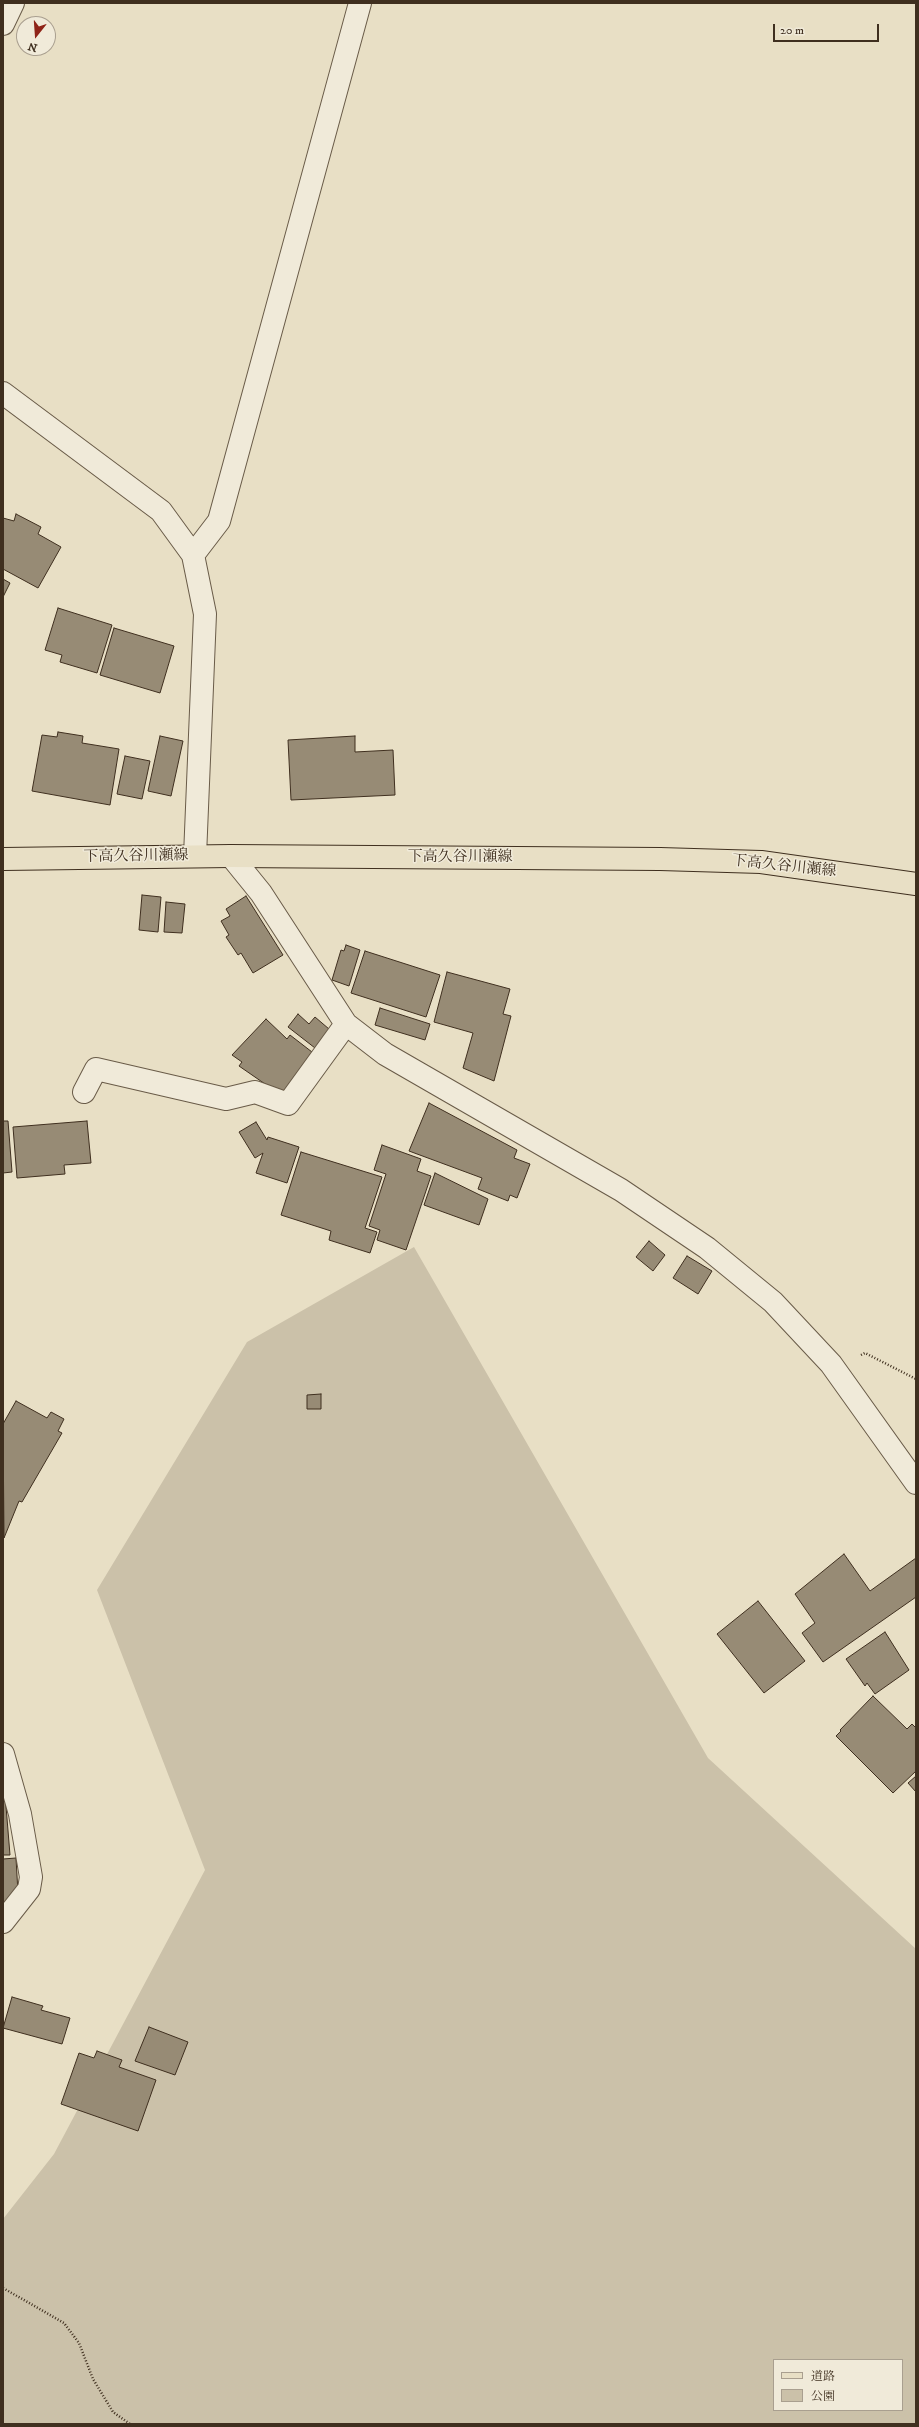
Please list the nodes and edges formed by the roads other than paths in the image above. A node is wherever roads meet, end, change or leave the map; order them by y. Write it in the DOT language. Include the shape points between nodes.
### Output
graph roads {
  1 [pos="12,3"];
  2 [pos="360,3"];
  3 [pos="3,24"];
  4 [pos="3,393"];
  5 [pos="193,555"];
  6 [pos="196,856"];
  7 [pos="231,856"];
  8 [pos="3,859"];
  9 [pos="916,884"];
  10 [pos="346,1024"];
  11 [pos="84,1092"];
  12 [pos="916,1483"];
  13 [pos="3,1754"];
  14 [pos="3,1922"];
  1 -- 3 [label="street"];
  2 -- 5 [label="street" via="219,521"];
  4 -- 5 [label="street" via="160,511"];
  5 -- 6 [label="street" via="205,614"];
  6 -- 7 [label="main road, 下高久谷川瀬線"];
  6 -- 8 [label="main road, 下高久谷川瀬線"];
  7 -- 9 [label="main road, 下高久谷川瀬線" via="761,862"];
  7 -- 10 [label="street" via="261,893"];
  10 -- 11 [label="street" via="288,1104 255,1092 226,1099 96,1069"];
  10 -- 12 [label="street" via="385,1054 621,1190 707,1248 774,1302 831,1364"];
  13 -- 14 [label="street" via="20,1814 30,1877 29,1889"];
}
